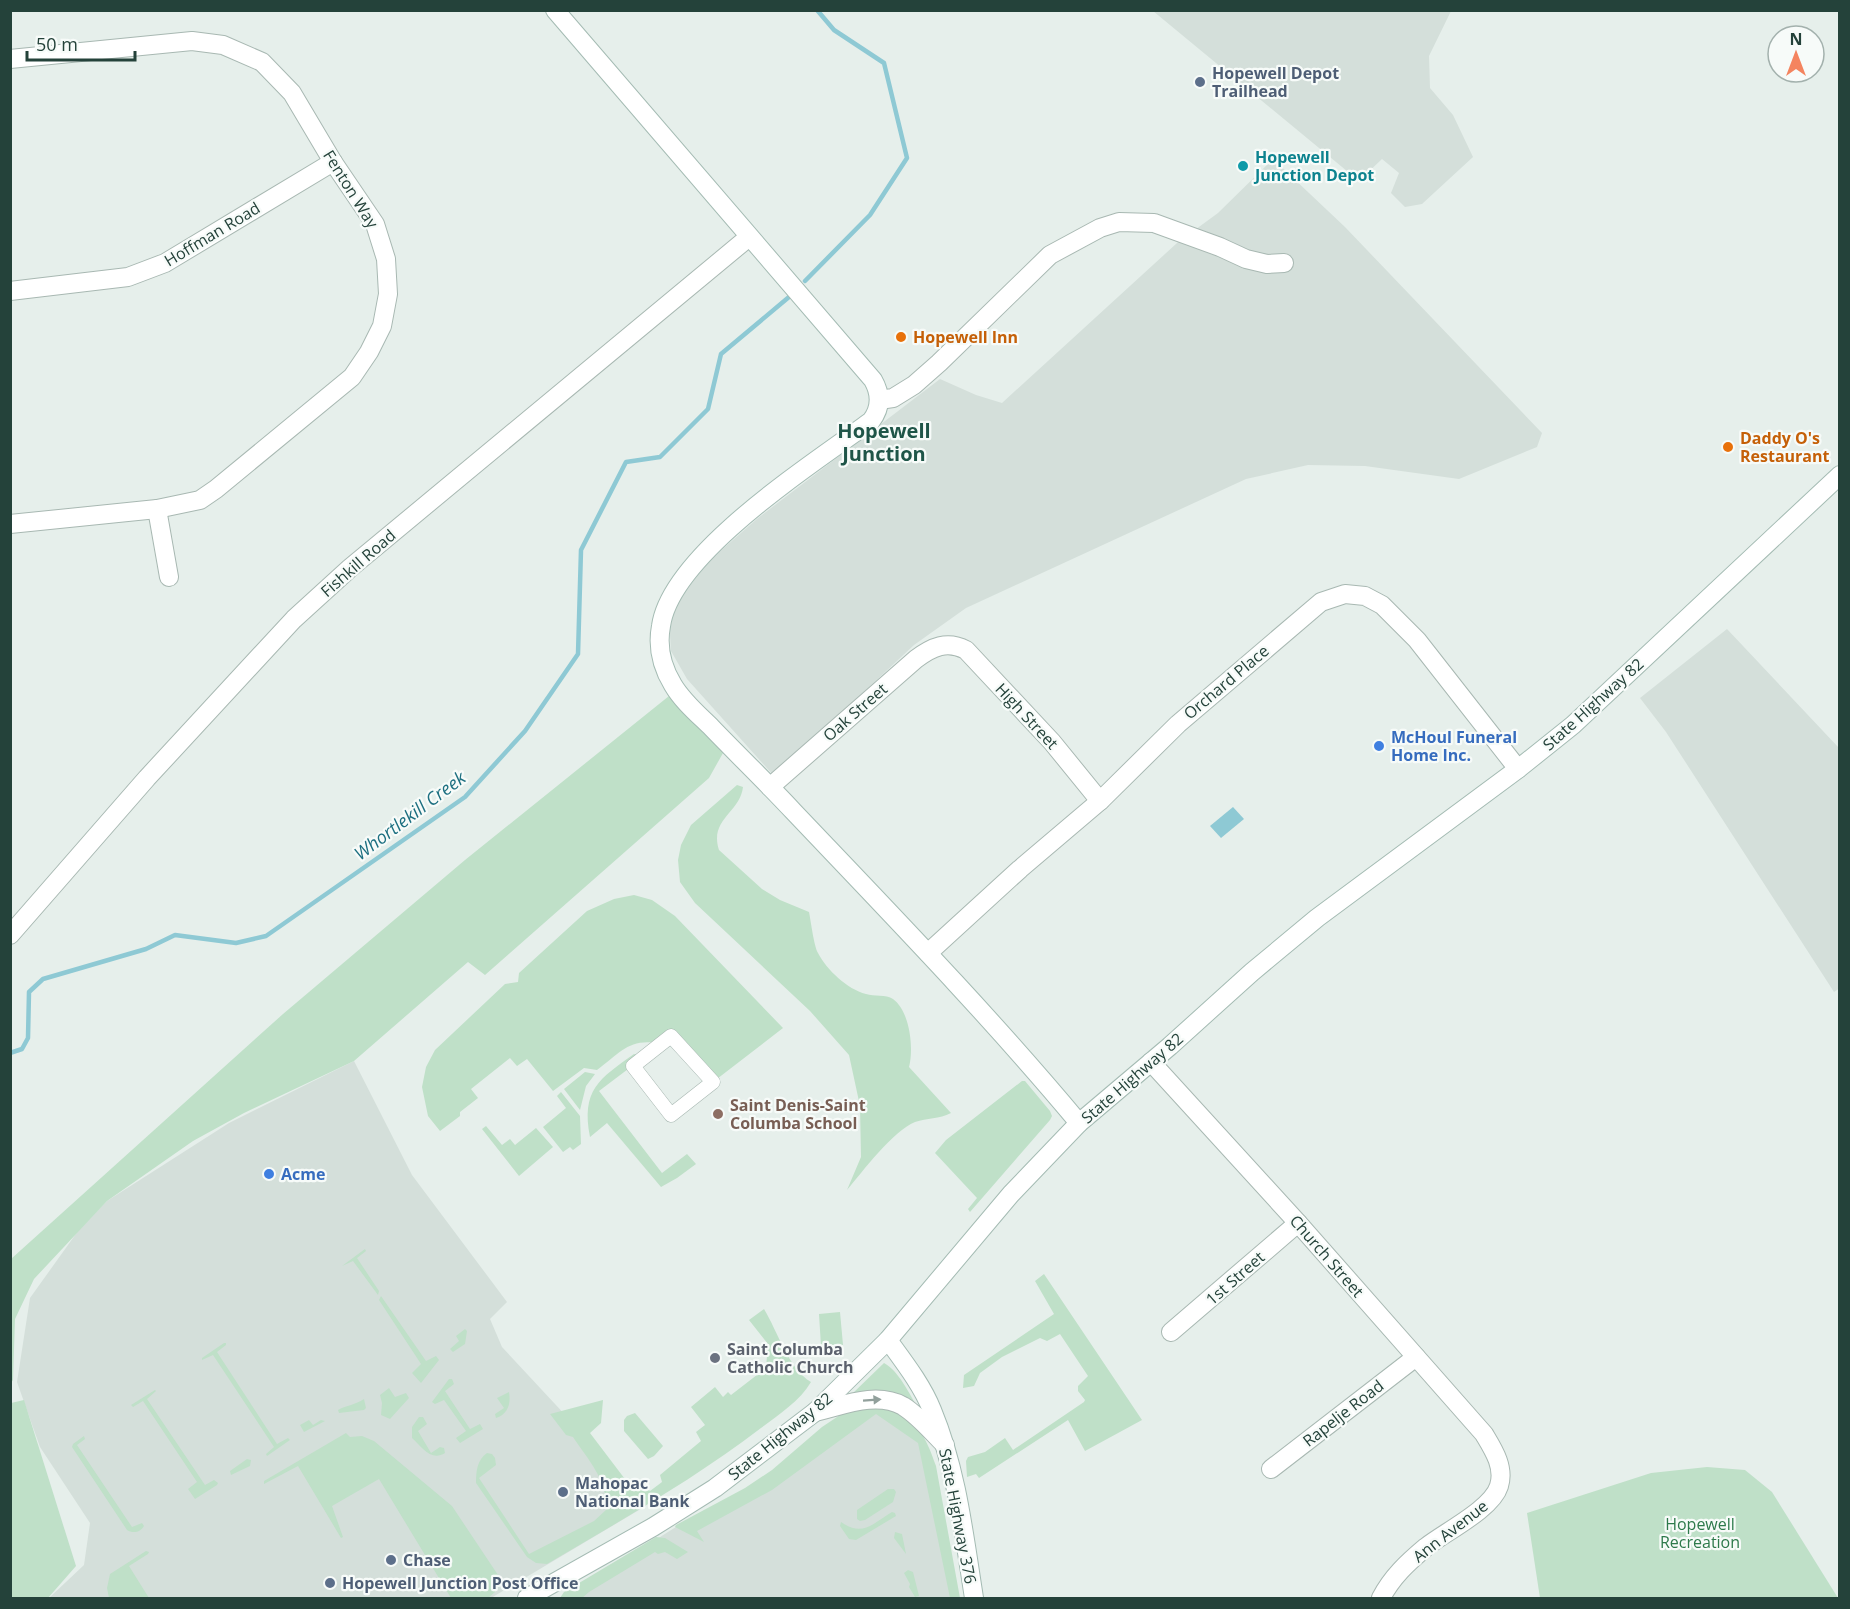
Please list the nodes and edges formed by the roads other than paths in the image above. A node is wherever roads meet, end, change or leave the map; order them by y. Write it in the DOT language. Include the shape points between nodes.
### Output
graph roads {
  1 [pos="555,10"];
  2 [pos="10,59"];
  3 [pos="333,162"];
  4 [pos="749,237"];
  5 [pos="1284,264"];
  6 [pos="10,291"];
  7 [pos="879,400"];
  8 [pos="1839,474"];
  9 [pos="157,509"];
  10 [pos="10,524"];
  11 [pos="169,577"];
  12 [pos="944,644"];
  13 [pos="1518,769"];
  14 [pos="770,787"];
  15 [pos="1100,801"];
  16 [pos="10,934"];
  17 [pos="928,953"];
  18 [pos="653,1050"];
  19 [pos="1150,1062"];
  20 [pos="1079,1123"];
  21 [pos="1298,1223"];
  22 [pos="1171,1332"];
  23 [pos="888,1340"];
  24 [pos="1416,1357"];
  25 [pos="815,1412"];
  26 [pos="945,1445"];
  27 [pos="1497,1456"];
  28 [pos="1271,1469"];
  29 [pos="533,1597"];
  30 [pos="974,1599"];
  31 [pos="1381,1599"];
  1 -- 4 [label="street"];
  2 -- 3 [label="street, Fenton Way" via="192,41 223,45 262,62 292,93"];
  3 -- 6 [label="street, Hoffman Road" via="165,263 128,277"];
  3 -- 9 [label="street, Fenton Way" via="375,224 386,259 388,294 382,326 369,352 351,377 200,501"];
  4 -- 7 [label="street" via="873,380"];
  4 -- 16 [label="street, Fishkill Road" via="350,568 294,619"];
  5 -- 7 [label="street" via="1246,259 1154,223 1119,222 1100,228 1050,255 914,385 893,398"];
  7 -- 14 [label="street" via="871,422 707,549 682,579 661,623 659,646 673,685"];
  8 -- 13 [label="street, State Highway 82" via="1573,724"];
  9 -- 10 [label="street, Fenton Way"];
  9 -- 11 [label="street"];
  12 -- 14 [label="street, Oak Street" via="916,659"];
  12 -- 15 [label="street, High Street" via="966,650 1052,742"];
  13 -- 15 [label="street, Orchard Place" via="1411,634 1382,605 1365,596 1345,594 1321,602 1249,662 1178,724"];
  13 -- 19 [label="street, State Highway 82" via="1317,918"];
  14 -- 17 [label="street"];
  15 -- 17 [label="street, Orchard Place"];
  17 -- 20 [label="street"];
  18 -- 18 [label="street" via="633,1066 671,1115 713,1082 671,1036"];
  19 -- 20 [label="street, State Highway 82"];
  19 -- 21 [label="street, Church Street"];
  20 -- 23 [label="street, State Highway 82" via="1011,1194"];
  21 -- 22 [label="street, 1st Street"];
  21 -- 24 [label="street, Church Street"];
  23 -- 25 [label="street, State Highway 82"];
  23 -- 26 [label="street, State Highway 376" via="932,1408"];
  24 -- 27 [label="street, Church Street" via="1484,1434"];
  24 -- 28 [label="street, Rapelje Road"];
  25 -- 26 [label="street, one-way" via="859,1401 887,1401 903,1406"];
  25 -- 29 [label="street, State Highway 82" via="715,1488"];
  26 -- 30 [label="street, State Highway 376"];
  27 -- 31 [label="street, Ann Avenue" via="1501,1471 1499,1487 1487,1504 1425,1548 1391,1579"];
}
